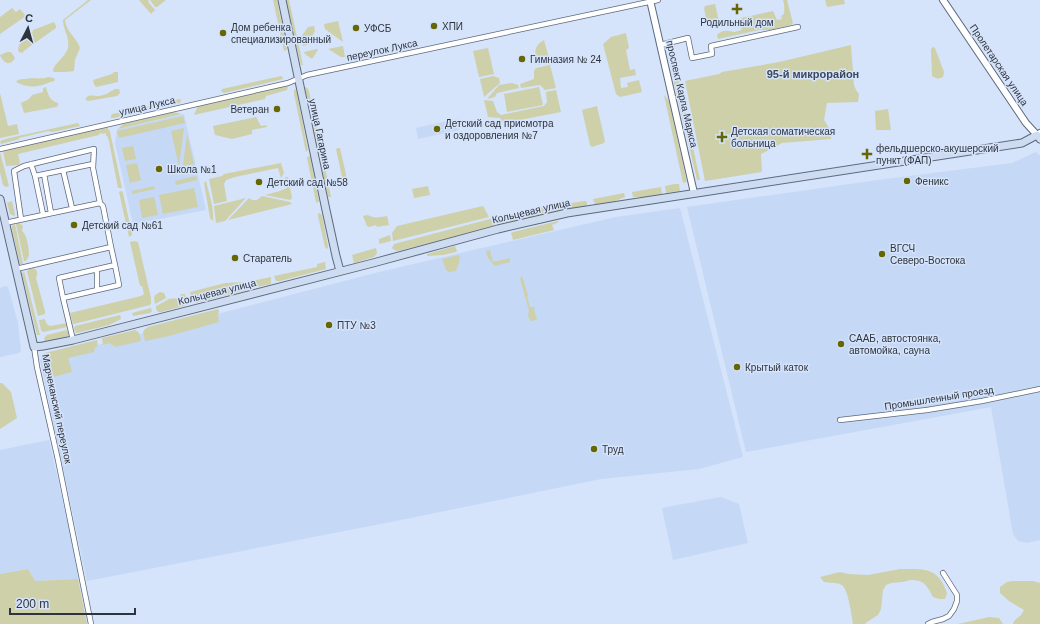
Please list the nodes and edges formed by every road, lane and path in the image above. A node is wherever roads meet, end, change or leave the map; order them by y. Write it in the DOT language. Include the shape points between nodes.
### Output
graph roads {
  1 [pos="282,0"];
  2 [pos="658,0"];
  3 [pos="943,0"];
  4 [pos="650,1"];
  5 [pos="798,27"];
  6 [pos="660,44"];
  7 [pos="298,79"];
  8 [pos="1039,136"];
  9 [pos="0,149"];
  10 [pos="31,164"];
  11 [pos="93,164"];
  12 [pos="63,170"];
  13 [pos="44,174"];
  14 [pos="35,176"];
  15 [pos="694,193"];
  16 [pos="0,199"];
  17 [pos="100,203"];
  18 [pos="72,208"];
  19 [pos="52,212"];
  20 [pos="43,214"];
  21 [pos="21,219"];
  22 [pos="5,222"];
  23 [pos="111,247"];
  24 [pos="115,265"];
  25 [pos="16,269"];
  26 [pos="96,269"];
  27 [pos="340,271"];
  28 [pos="97,290"];
  29 [pos="63,298"];
  30 [pos="72,340"];
  31 [pos="34,347"];
  32 [pos="1040,389"];
  33 [pos="840,420"];
  34 [pos="943,573"];
  35 [pos="91,624"];
  36 [pos="928,624"];
  1 -- 7 [label="main road, улица Гагарина"];
  2 -- 4 [label="street, переулок Лукса"];
  3 -- 8 [label="street, Пролетарская улица" via="1026,123"];
  4 -- 6 [label="street, проспект Карла Маркса"];
  4 -- 7 [label="street, переулок Лукса"];
  5 -- 6 [label="street" via="711,46 712,54 692,58 688,38"];
  6 -- 15 [label="street, проспект Карла Маркса"];
  7 -- 9 [label="street, улица Лукса"];
  7 -- 27 [label="main road, улица Гагарина"];
  8 -- 15 [label="main road, Кольцевая улица" via="1022,143"];
  10 -- 11 [label="street" via="94,149"];
  10 -- 14 [label="street"];
  10 -- 21 [label="street" via="14,171"];
  11 -- 12 [label="street"];
  11 -- 17 [label="street"];
  12 -- 13 [label="street"];
  12 -- 18 [label="street"];
  13 -- 14 [label="street"];
  13 -- 19 [label="street"];
  14 -- 20 [label="street"];
  15 -- 27 [label="main road, Кольцевая улица" via="567,213"];
  16 -- 22 [label="main road, Марчеканский переулок"];
  17 -- 18 [label="street"];
  17 -- 23 [label="street" via="103,206"];
  18 -- 19 [label="street"];
  19 -- 20 [label="street"];
  20 -- 21 [label="street"];
  21 -- 22 [label="street"];
  22 -- 25 [label="main road, Марчеканский переулок"];
  23 -- 24 [label="street"];
  23 -- 25 [label="street"];
  24 -- 26 [label="street"];
  24 -- 28 [label="street" via="119,285"];
  25 -- 31 [label="main road, Марчеканский переулок"];
  26 -- 28 [label="street"];
  26 -- 29 [label="street" via="59,278"];
  27 -- 30 [label="main road, Кольцевая улица"];
  28 -- 29 [label="street"];
  29 -- 30 [label="street"];
  30 -- 31 [label="main road, Кольцевая улица"];
  31 -- 35 [label="street, Марчеканский переулок"];
  32 -- 33 [label="street, Промышленный проезд" via="927,410"];
  34 -- 36 [label="street" via="957,595 957,601 949,616"];
}
